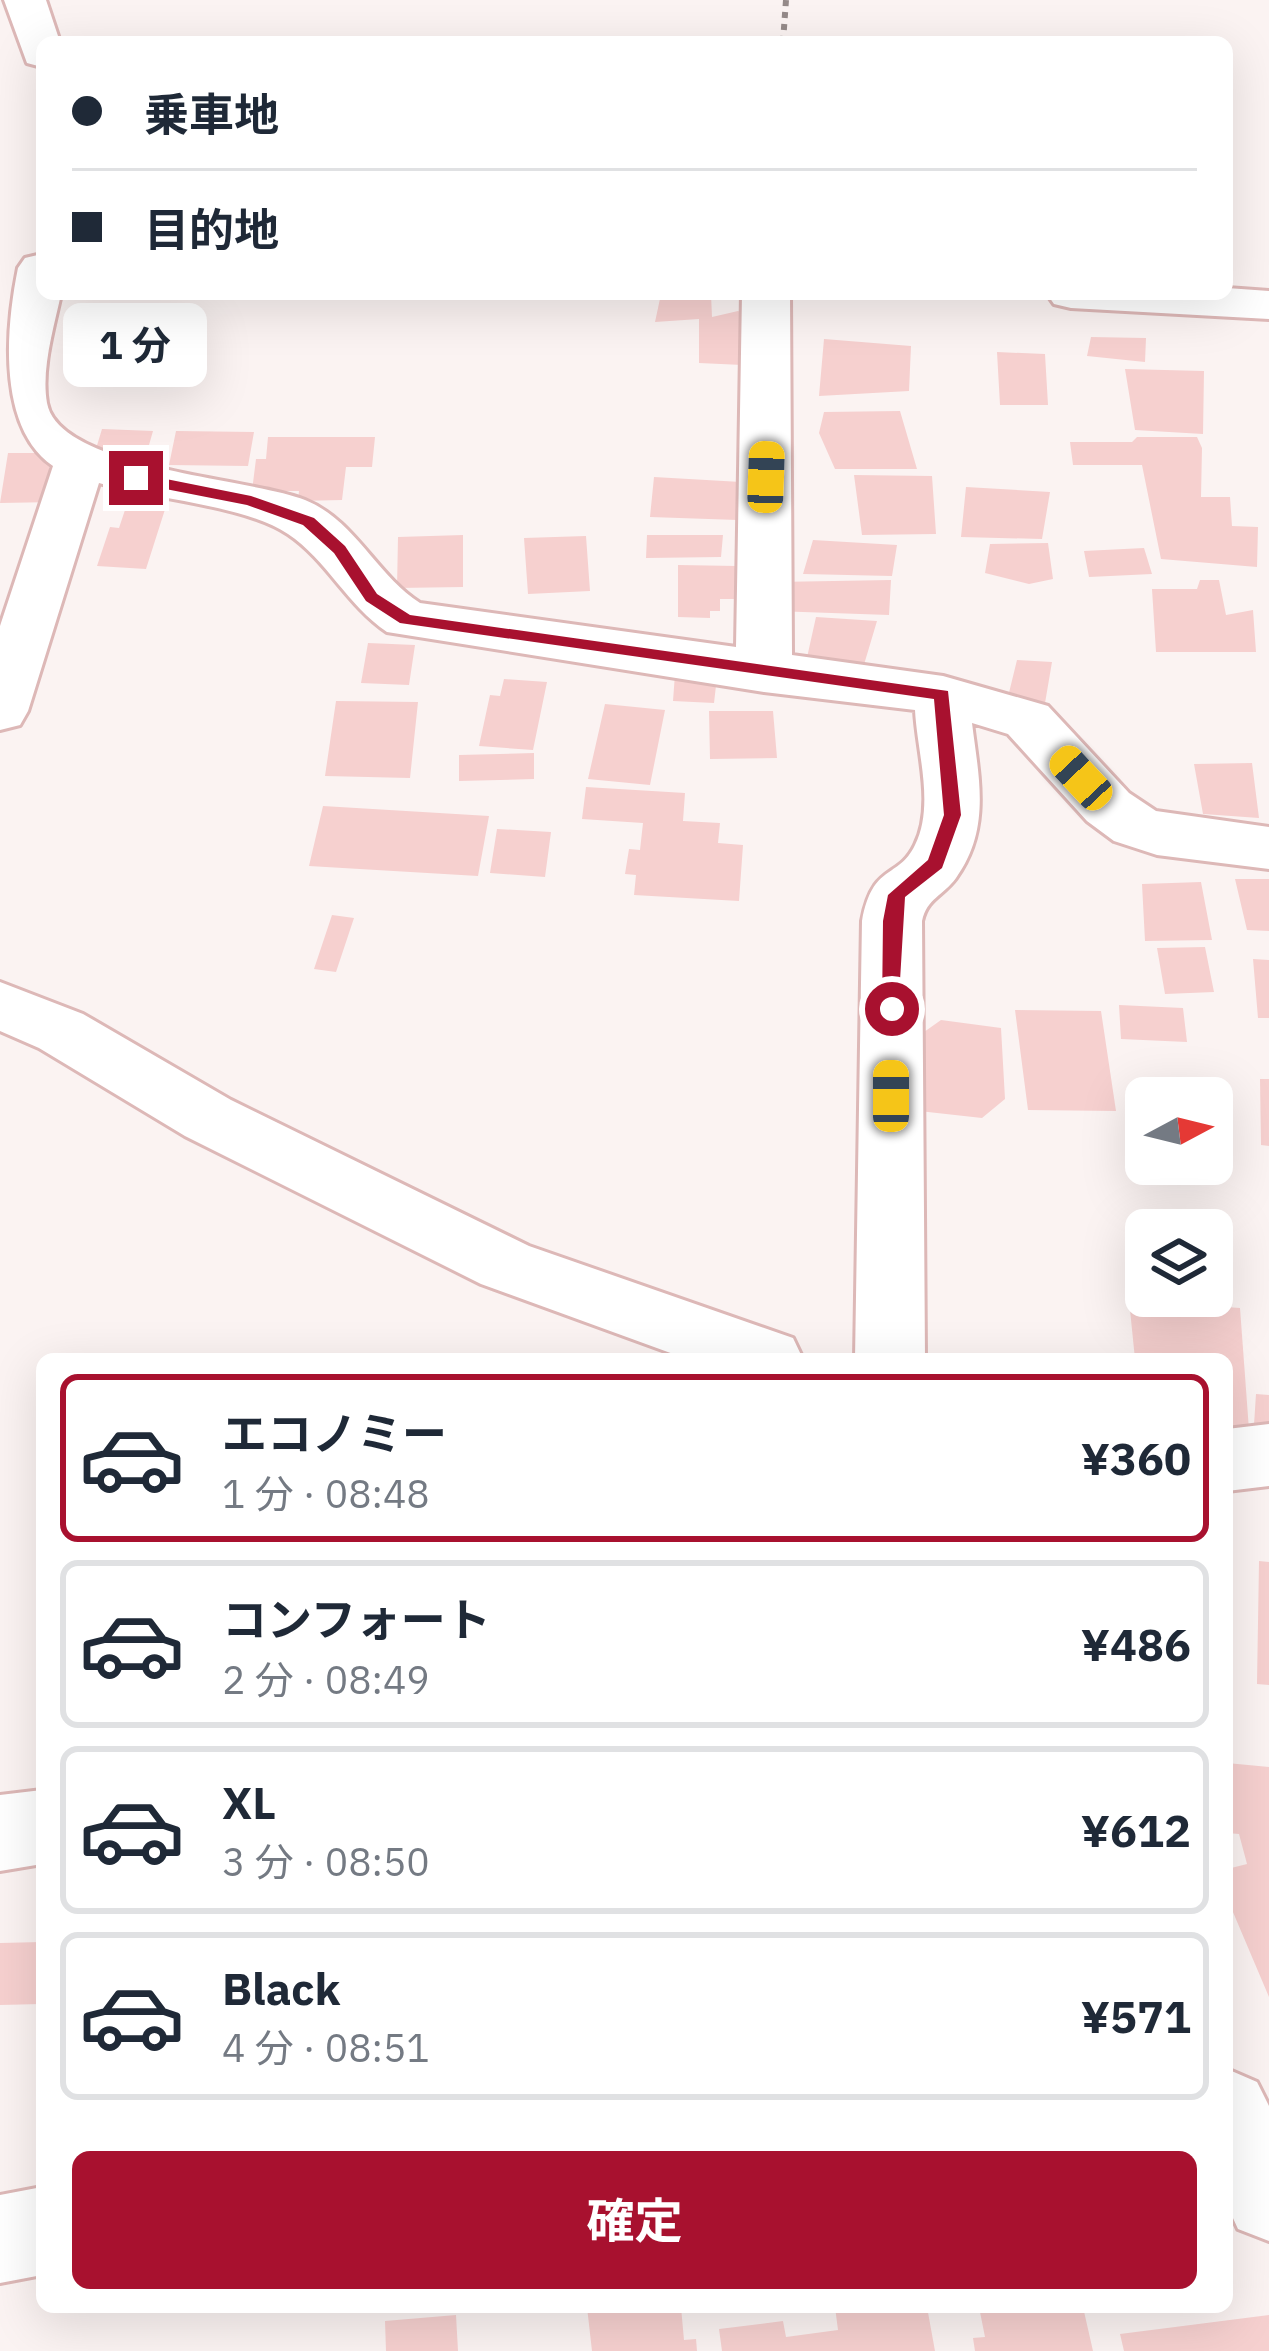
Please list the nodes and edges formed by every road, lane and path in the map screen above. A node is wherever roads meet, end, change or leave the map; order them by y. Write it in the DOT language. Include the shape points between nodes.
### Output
graph roads {
  1 [pos="25,0"];
  2 [pos="786,0"];
  3 [pos="783,36"];
  4 [pos="27,48"];
  5 [pos="31,282"];
  6 [pos="766,300"];
  7 [pos="1190,300"];
  8 [pos="1269,304"];
  9 [pos="80,462"];
  10 [pos="764,673"];
  11 [pos="943,695"];
  12 [pos="0,711"];
  13 [pos="1269,848"];
  14 [pos="0,1005"];
  15 [pos="749,1353"];
  16 [pos="890,1353"];
  17 [pos="1269,1455"];
  18 [pos="1233,1459"];
  19 [pos="36,1828"];
  20 [pos="0,1833"];
  21 [pos="36,2232"];
  22 [pos="0,2239"];
  1 -- 4 [label="street"];
  2 -- 3 [label="path"];
  5 -- 9 [label="street" via="24,416"];
  6 -- 10 [label="street"];
  7 -- 8 [label="street"];
  9 -- 10 [label="street" via="309,521 371,597 406,619"];
  9 -- 12 [label="street"];
  10 -- 11 [label="street"];
  11 -- 13 [label="street" via="1028,721 1108,808 1135,826"];
  11 -- 16 [label="street" via="953,815 935,863 897,895 892,921"];
  14 -- 15 [label="street" via="505,1265"];
  17 -- 18 [label="street"];
  19 -- 20 [label="street"];
  21 -- 22 [label="street"];
}
